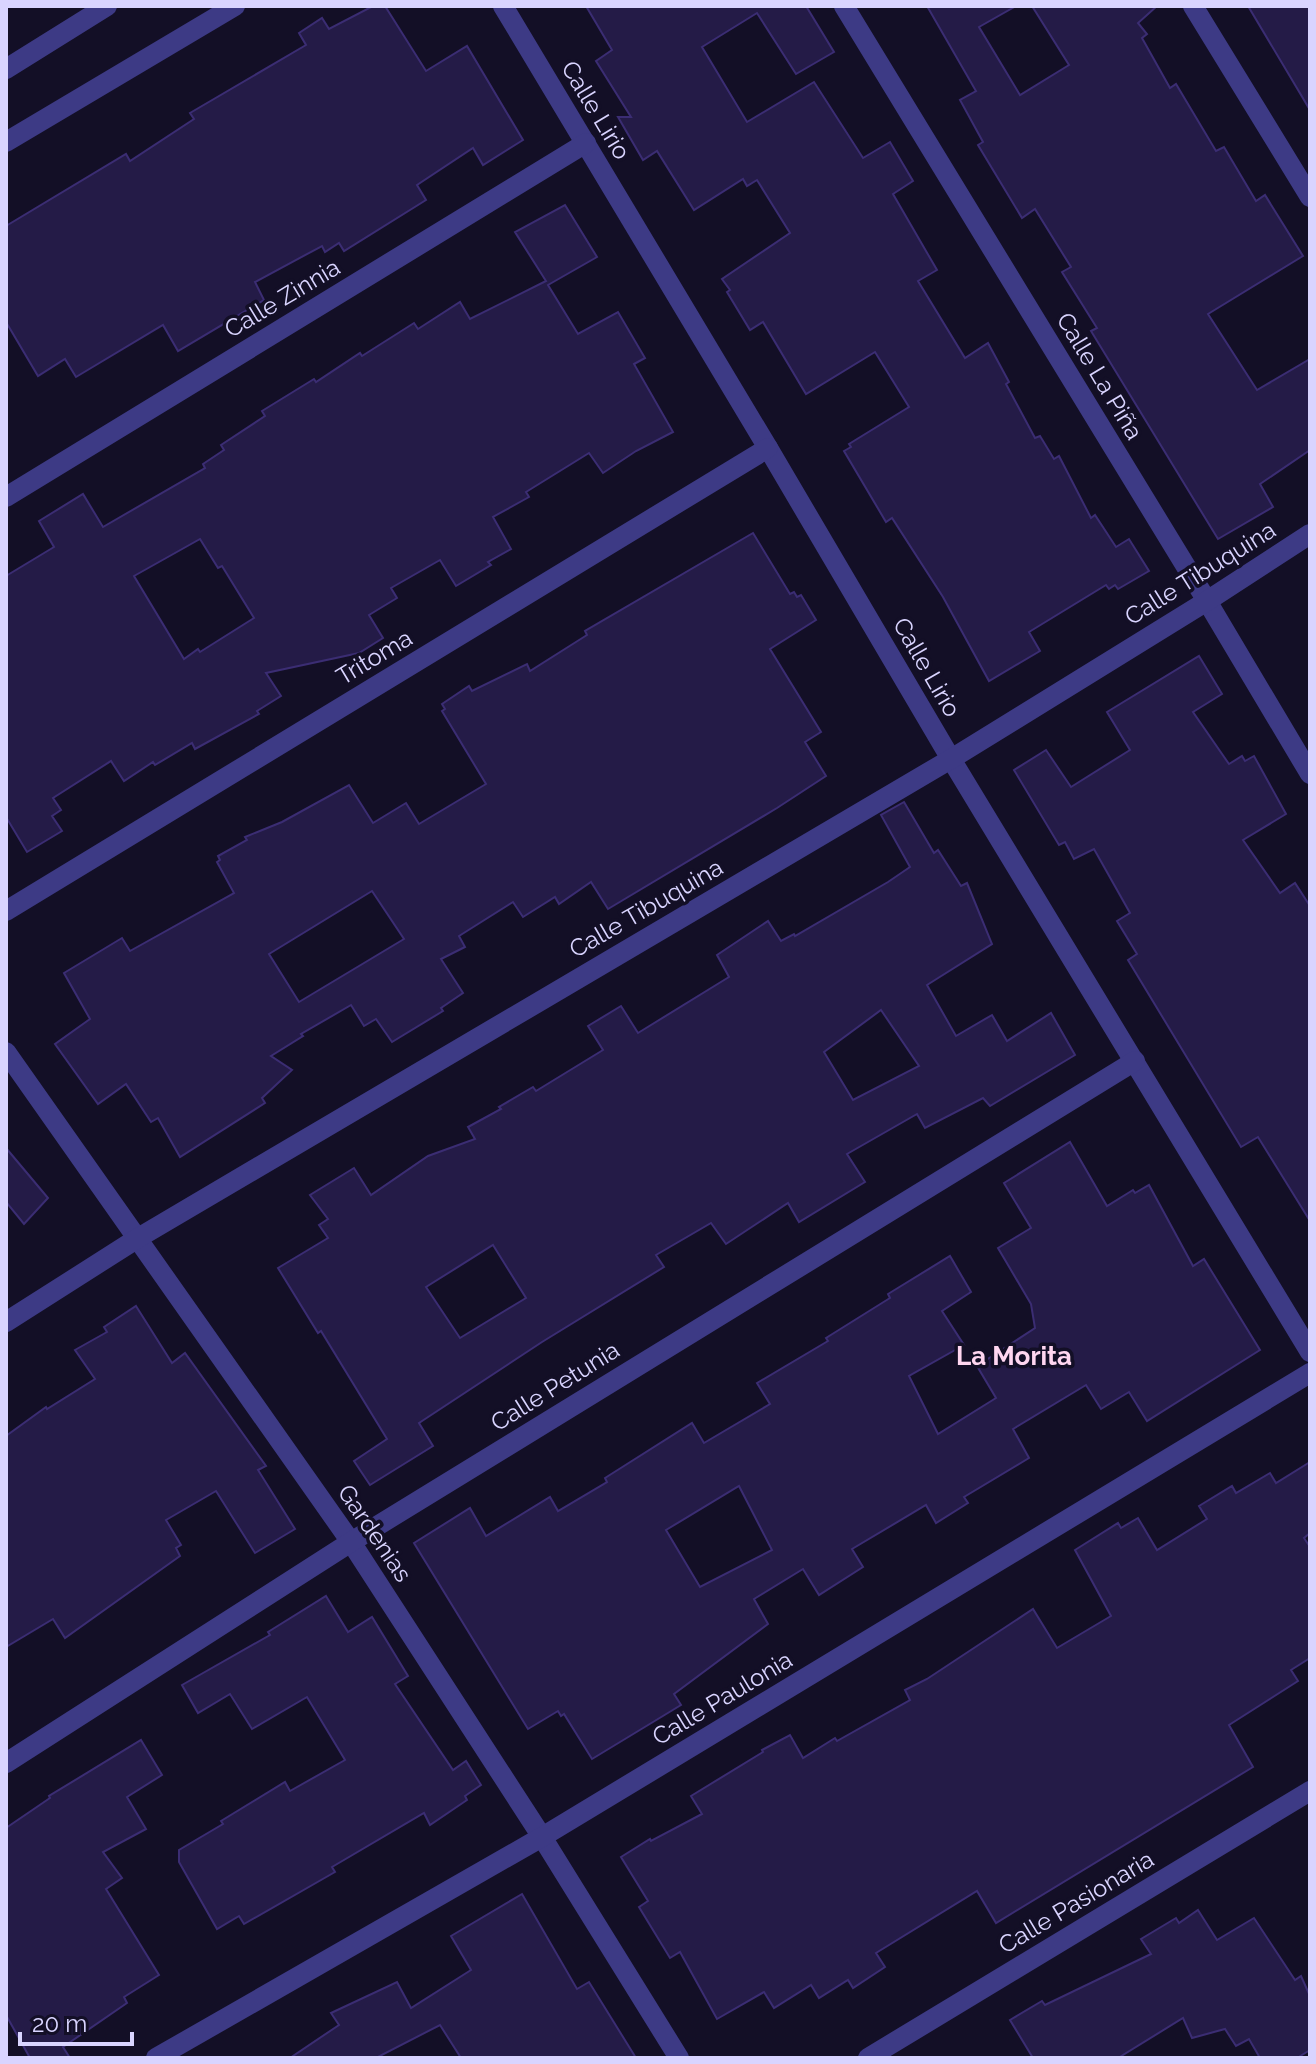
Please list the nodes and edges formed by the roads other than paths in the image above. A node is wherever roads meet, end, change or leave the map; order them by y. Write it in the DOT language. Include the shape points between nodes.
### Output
graph roads {
  1 [pos="107,6"];
  2 [pos="235,6"];
  3 [pos="503,6"];
  4 [pos="844,6"];
  5 [pos="1193,6"];
  6 [pos="81,13"];
  7 [pos="6,69"];
  8 [pos="6,142"];
  9 [pos="586,143"];
  10 [pos="1310,197"];
  11 [pos="768,448"];
  12 [pos="6,497"];
  13 [pos="1310,534"];
  14 [pos="1207,601"];
  15 [pos="951,759"];
  16 [pos="1310,774"];
  17 [pos="6,911"];
  18 [pos="6,1052"];
  19 [pos="1135,1061"];
  20 [pos="138,1238"];
  21 [pos="6,1322"];
  22 [pos="1310,1352"];
  23 [pos="1310,1373"];
  24 [pos="351,1542"];
  25 [pos="6,1763"];
  26 [pos="1310,1791"];
  27 [pos="542,1837"];
  28 [pos="156,2058"];
  29 [pos="679,2058"];
  30 [pos="868,2058"];
  1 -- 6 [label="street"];
  2 -- 8 [label="street"];
  3 -- 9 [label="street, Calle Lirio"];
  4 -- 14 [label="street, Calle La Piña"];
  5 -- 10 [label="street"];
  6 -- 7 [label="street"];
  9 -- 11 [label="street, Calle Lirio"];
  9 -- 12 [label="street, Calle Zinnia"];
  11 -- 15 [label="street, Calle Lirio"];
  11 -- 17 [label="street, Tritoma"];
  13 -- 14 [label="street, Calle Tibuquina"];
  14 -- 15 [label="street, Calle Tibuquina"];
  14 -- 16 [label="street, Calle La Piña"];
  15 -- 19 [label="street, Calle Lirio"];
  15 -- 20 [label="street, Calle Tibuquina"];
  18 -- 20 [label="street, Gardenias"];
  19 -- 22 [label="street, Calle Lirio"];
  19 -- 24 [label="street, Calle Petunia"];
  20 -- 21 [label="street, Calle Tibuquina"];
  20 -- 24 [label="street, Gardenias"];
  23 -- 27 [label="street, Calle Paulonia"];
  24 -- 25 [label="street, Calle Petunia"];
  24 -- 27 [label="street, Gardenias"];
  26 -- 30 [label="street, Calle Pasionaria"];
  27 -- 28 [label="street, Calle Paulonia"];
  27 -- 29 [label="street, Gardenias"];
}
